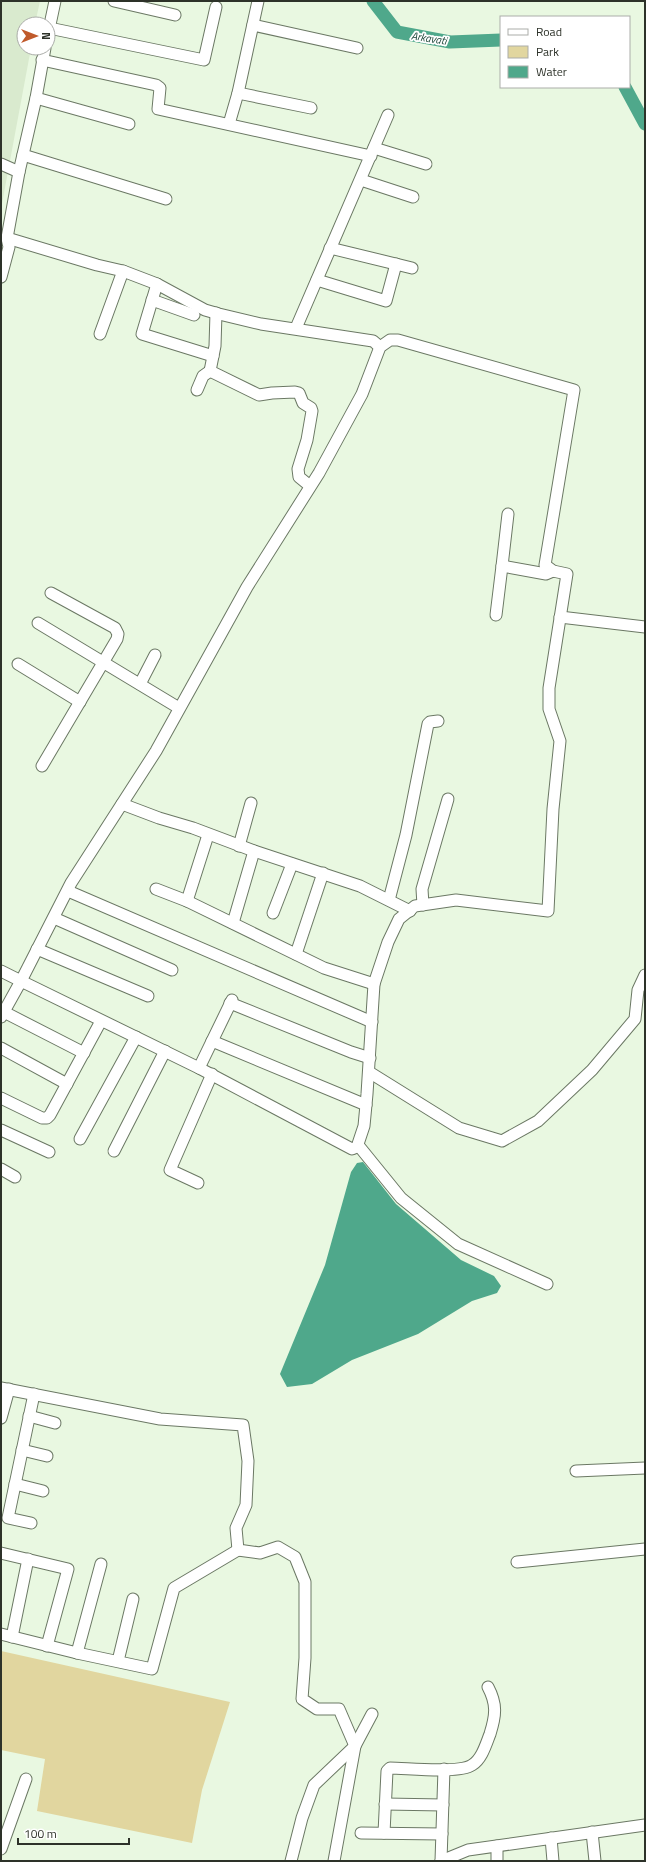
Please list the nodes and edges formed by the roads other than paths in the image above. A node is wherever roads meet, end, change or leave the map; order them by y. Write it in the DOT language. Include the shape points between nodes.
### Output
graph roads {
  1 [pos="114,1"];
  2 [pos="258,1"];
  3 [pos="54,2"];
  4 [pos="216,7"];
  5 [pos="175,15"];
  6 [pos="52,16"];
  7 [pos="252,25"];
  8 [pos="56,32"];
  9 [pos="357,48"];
  10 [pos="43,56"];
  11 [pos="42,60"];
  12 [pos="238,93"];
  13 [pos="36,98"];
  14 [pos="311,108"];
  15 [pos="388,115"];
  16 [pos="129,124"];
  17 [pos="229,124"];
  18 [pos="373,152"];
  19 [pos="24,155"];
  20 [pos="1,164"];
  21 [pos="426,164"];
  22 [pos="19,172"];
  23 [pos="361,180"];
  24 [pos="413,197"];
  25 [pos="166,199"];
  26 [pos="7,238"];
  27 [pos="330,248"];
  28 [pos="396,264"];
  29 [pos="412,268"];
  30 [pos="123,271"];
  31 [pos="1,277"];
  32 [pos="317,280"];
  33 [pos="157,284"];
  34 [pos="152,300"];
  35 [pos="216,313"];
  36 [pos="194,315"];
  37 [pos="296,328"];
  38 [pos="100,334"];
  39 [pos="380,347"];
  40 [pos="213,356"];
  41 [pos="210,371"];
  42 [pos="197,390"];
  43 [pos="310,486"];
  44 [pos="508,514"];
  45 [pos="502,566"];
  46 [pos="553,571"];
  47 [pos="51,593"];
  48 [pos="496,615"];
  49 [pos="560,617"];
  50 [pos="38,623"];
  51 [pos="645,627"];
  52 [pos="155,655"];
  53 [pos="103,663"];
  54 [pos="18,664"];
  55 [pos="140,684"];
  56 [pos="80,702"];
  57 [pos="179,708"];
  58 [pos="438,721"];
  59 [pos="42,766"];
  60 [pos="448,799"];
  61 [pos="251,803"];
  62 [pos="122,804"];
  63 [pos="208,835"];
  64 [pos="239,846"];
  65 [pos="254,851"];
  66 [pos="292,864"];
  67 [pos="323,873"];
  68 [pos="156,889"];
  69 [pos="68,891"];
  70 [pos="389,900"];
  71 [pos="187,901"];
  72 [pos="423,905"];
  73 [pos="410,911"];
  74 [pos="273,913"];
  75 [pos="54,918"];
  76 [pos="232,923"];
  77 [pos="37,950"];
  78 [pos="296,954"];
  79 [pos="172,970"];
  80 [pos="1,971"];
  81 [pos="645,975"];
  82 [pos="21,982"];
  83 [pos="374,984"];
  84 [pos="148,996"];
  85 [pos="2,1014"];
  86 [pos="102,1021"];
  87 [pos="372,1027"];
  88 [pos="136,1037"];
  89 [pos="212,1041"];
  90 [pos="1,1048"];
  91 [pos="165,1051"];
  92 [pos="84,1053"];
  93 [pos="370,1058"];
  94 [pos="199,1068"];
  95 [pos="369,1072"];
  96 [pos="212,1074"];
  97 [pos="67,1084"];
  98 [pos="1,1098"];
  99 [pos="366,1105"];
  100 [pos="1,1130"];
  101 [pos="80,1139"];
  102 [pos="355,1147"];
  103 [pos="114,1151"];
  104 [pos="49,1152"];
  105 [pos="1,1170"];
  106 [pos="16,1177"];
  107 [pos="198,1183"];
  108 [pos="547,1284"];
  109 [pos="5,1388"];
  110 [pos="34,1394"];
  111 [pos="29,1416"];
  112 [pos="1,1418"];
  113 [pos="55,1424"];
  114 [pos="22,1450"];
  115 [pos="47,1456"];
  116 [pos="645,1468"];
  117 [pos="576,1471"];
  118 [pos="15,1484"];
  119 [pos="43,1491"];
  120 [pos="31,1523"];
  121 [pos="645,1549"];
  122 [pos="238,1550"];
  123 [pos="1,1553"];
  124 [pos="28,1559"];
  125 [pos="517,1562"];
  126 [pos="101,1564"];
  127 [pos="133,1599"];
  128 [pos="6,1635"];
  129 [pos="47,1646"];
  130 [pos="77,1653"];
  131 [pos="118,1661"];
  132 [pos="488,1687"];
  133 [pos="372,1714"];
  134 [pos="355,1746"];
  135 [pos="444,1769"];
  136 [pos="26,1779"];
  137 [pos="385,1804"];
  138 [pos="442,1805"];
  139 [pos="645,1825"];
  140 [pos="592,1832"];
  141 [pos="361,1833"];
  142 [pos="384,1833"];
  143 [pos="442,1834"];
  144 [pos="551,1838"];
  145 [pos="496,1846"];
  146 [pos="1,1849"];
  147 [pos="291,1861"];
  148 [pos="334,1861"];
  149 [pos="441,1861"];
  150 [pos="497,1861"];
  151 [pos="553,1861"];
  152 [pos="595,1861"];
  1 -- 5 [label="street"];
  2 -- 7 [label="street"];
  3 -- 6 [label="street"];
  4 -- 8 [label="street" via="204,60"];
  7 -- 9 [label="street"];
  7 -- 12 [label="street"];
  10 -- 11 [label="street"];
  11 -- 13 [label="street"];
  11 -- 17 [label="street" via="156,85 160,88 158,109"];
  12 -- 14 [label="street"];
  12 -- 17 [label="street"];
  13 -- 16 [label="street"];
  13 -- 19 [label="street"];
  15 -- 18 [label="street"];
  17 -- 18 [label="street"];
  18 -- 21 [label="street"];
  18 -- 23 [label="street"];
  19 -- 22 [label="street"];
  19 -- 25 [label="street"];
  20 -- 22 [label="street"];
  22 -- 26 [label="street"];
  23 -- 24 [label="street"];
  23 -- 27 [label="street"];
  26 -- 30 [label="street"];
  26 -- 31 [label="street" via="9,247"];
  27 -- 28 [label="street"];
  27 -- 32 [label="street"];
  28 -- 29 [label="street"];
  28 -- 32 [label="street" via="386,301"];
  30 -- 33 [label="street"];
  30 -- 38 [label="street"];
  32 -- 37 [label="street"];
  33 -- 34 [label="street"];
  33 -- 35 [label="street" via="205,310"];
  34 -- 36 [label="street"];
  34 -- 40 [label="street" via="142,334"];
  35 -- 37 [label="street" via="261,324"];
  35 -- 40 [label="street" via="216,346"];
  37 -- 39 [label="street" via="373,341"];
  39 -- 43 [label="street" via="362,394"];
  39 -- 46 [label="street" via="390,340 398,340 574,390 546,565"];
  40 -- 41 [label="street"];
  41 -- 42 [label="street" via="203,376"];
  41 -- 43 [label="street" via="259,395 272,392 299,393 303,403 312,411 298,469 299,477"];
  43 -- 57 [label="street" via="247,587"];
  44 -- 45 [label="street"];
  45 -- 46 [label="street" via="546,574"];
  45 -- 48 [label="street"];
  46 -- 49 [label="street" via="567,574"];
  47 -- 53 [label="street" via="115,628 117,639"];
  49 -- 51 [label="street"];
  49 -- 72 [label="street" via="549,688 549,709 560,741 553,809 548,911 456,900"];
  50 -- 53 [label="street"];
  52 -- 55 [label="street"];
  53 -- 55 [label="street"];
  53 -- 56 [label="street"];
  54 -- 56 [label="street"];
  55 -- 57 [label="street"];
  56 -- 59 [label="street"];
  57 -- 62 [label="street" via="156,751"];
  58 -- 70 [label="street" via="428,724 406,835"];
  60 -- 72 [label="street" via="422,889"];
  61 -- 64 [label="street"];
  62 -- 63 [label="street"];
  62 -- 69 [label="street"];
  63 -- 64 [label="street"];
  63 -- 71 [label="street"];
  64 -- 65 [label="street"];
  65 -- 66 [label="street"];
  65 -- 76 [label="street"];
  66 -- 67 [label="street"];
  66 -- 74 [label="street"];
  67 -- 70 [label="street"];
  67 -- 78 [label="street"];
  68 -- 71 [label="street"];
  69 -- 75 [label="street"];
  69 -- 87 [label="street"];
  70 -- 73 [label="street"];
  71 -- 76 [label="street"];
  72 -- 73 [label="street" via="415,906"];
  73 -- 83 [label="street" via="399,919 388,942"];
  75 -- 77 [label="street"];
  75 -- 79 [label="street"];
  76 -- 78 [label="street"];
  77 -- 82 [label="street"];
  77 -- 84 [label="street"];
  78 -- 83 [label="street" via="324,968"];
  80 -- 82 [label="street"];
  81 -- 95 [label="street" via="638,990 635,1019 592,1070 538,1121 502,1141 459,1128"];
  82 -- 85 [label="street"];
  82 -- 86 [label="street"];
  83 -- 87 [label="street"];
  85 -- 92 [label="street"];
  86 -- 88 [label="street"];
  86 -- 92 [label="street"];
  87 -- 93 [label="street"];
  88 -- 91 [label="street"];
  88 -- 101 [label="street"];
  89 -- 93 [label="street" via="231,1001"];
  89 -- 94 [label="street"];
  89 -- 99 [label="street"];
  90 -- 97 [label="street"];
  91 -- 94 [label="street"];
  91 -- 103 [label="street"];
  92 -- 97 [label="street"];
  93 -- 95 [label="street"];
  94 -- 96 [label="street"];
  95 -- 99 [label="street"];
  96 -- 102 [label="street"];
  96 -- 107 [label="street" via="170,1170"];
  97 -- 98 [label="street" via="47,1118"];
  99 -- 102 [label="street" via="364,1126"];
  100 -- 104 [label="street"];
  102 -- 108 [label="street" via="401,1198 458,1244"];
  105 -- 106 [label="street"];
  109 -- 110 [label="street"];
  109 -- 112 [label="street"];
  110 -- 111 [label="street"];
  110 -- 122 [label="street" via="160,1419 243,1424 248,1461 246,1504 236,1528"];
  111 -- 113 [label="street"];
  111 -- 114 [label="street"];
  114 -- 115 [label="street"];
  114 -- 118 [label="street"];
  116 -- 117 [label="street"];
  118 -- 119 [label="street"];
  118 -- 120 [label="street" via="8,1518"];
  121 -- 125 [label="street"];
  122 -- 131 [label="street" via="174,1588 152,1669"];
  122 -- 134 [label="street" via="260,1553 278,1547 295,1557 305,1582 302,1699 317,1709 339,1709"];
  123 -- 124 [label="street"];
  124 -- 128 [label="street"];
  124 -- 129 [label="street" via="68,1569"];
  126 -- 130 [label="street"];
  127 -- 131 [label="street"];
  128 -- 129 [label="street"];
  129 -- 130 [label="street"];
  130 -- 131 [label="street"];
  132 -- 135 [label="street" via="495,1700 494,1716 483,1751 472,1765 461,1770"];
  133 -- 134 [label="street"];
  134 -- 147 [label="street" via="314,1785"];
  134 -- 148 [label="street"];
  135 -- 137 [label="street" via="390,1768 386,1775"];
  135 -- 138 [label="street"];
  136 -- 146 [label="street"];
  137 -- 138 [label="street"];
  137 -- 142 [label="street"];
  138 -- 143 [label="street"];
  139 -- 140 [label="street"];
  140 -- 144 [label="street"];
  140 -- 152 [label="street"];
  141 -- 142 [label="street"];
  142 -- 143 [label="street"];
  143 -- 149 [label="street"];
  144 -- 145 [label="street"];
  144 -- 151 [label="street"];
  145 -- 149 [label="street" via="468,1850"];
  145 -- 150 [label="street"];
}
